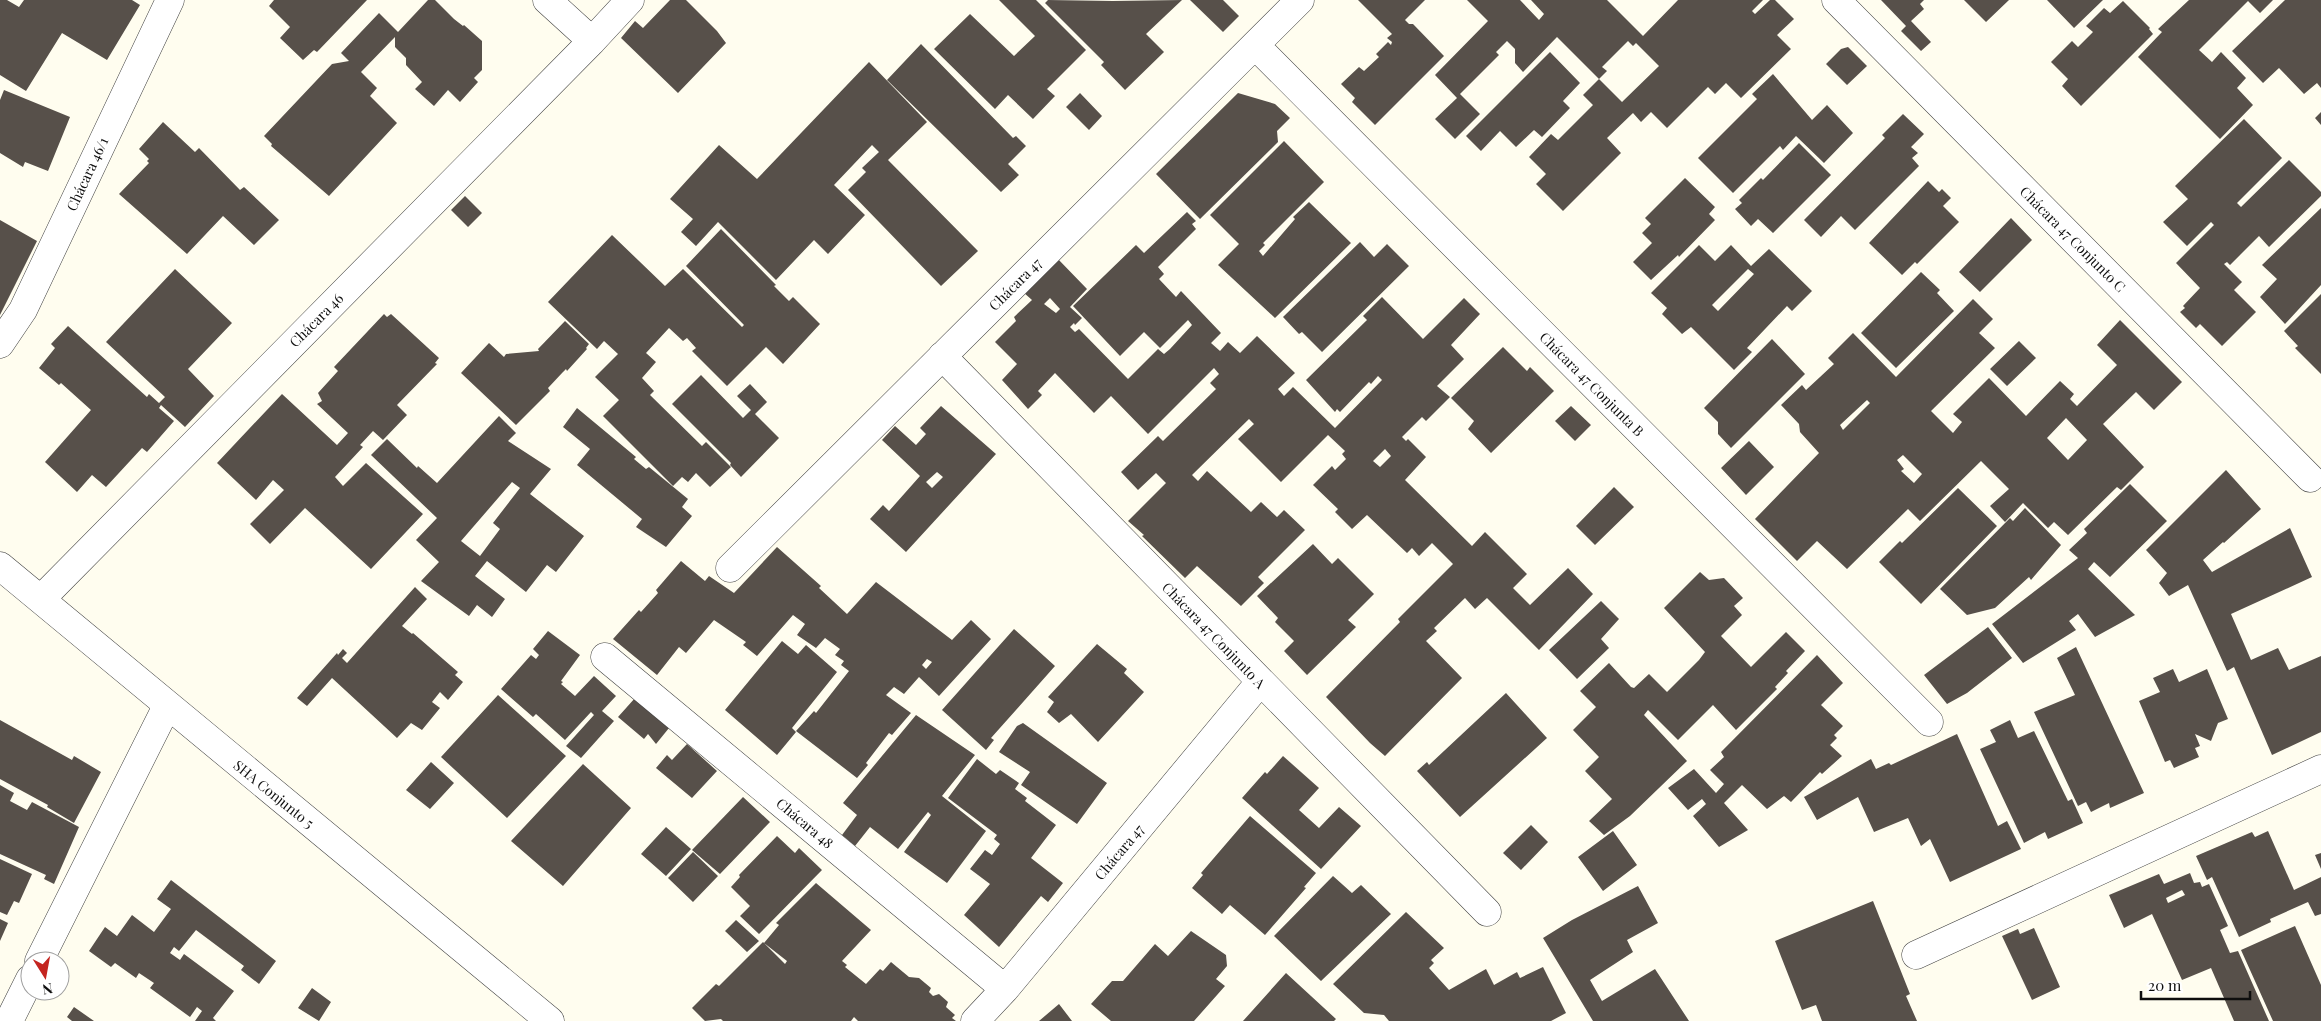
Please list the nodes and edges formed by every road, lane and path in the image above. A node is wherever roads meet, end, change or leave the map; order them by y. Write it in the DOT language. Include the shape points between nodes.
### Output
graph roads {
  1 [pos="170,0"];
  2 [pos="547,0"];
  3 [pos="630,0"];
  4 [pos="1300,0"];
  5 [pos="1836,0"];
  6 [pos="592,42"];
  7 [pos="1255,45"];
  8 [pos="0,344"];
  9 [pos="942,356"];
  10 [pos="2310,478"];
  11 [pos="0,566"];
  12 [pos="730,568"];
  13 [pos="42,599"];
  14 [pos="605,657"];
  15 [pos="1260,682"];
  16 [pos="167,706"];
  17 [pos="1929,722"];
  18 [pos="2321,769"];
  19 [pos="1487,912"];
  20 [pos="44,951"];
  21 [pos="1916,955"];
  22 [pos="1005,989"];
  23 [pos="20,999"];
  24 [pos="9,1021"];
  25 [pos="550,1021"];
  26 [pos="976,1021"];
  1 -- 8 [label="street, Chácara 46/1" via="23,310"];
  2 -- 6 [label="street"];
  3 -- 6 [label="street, Chácara 46"];
  4 -- 7 [label="street, Chácara 47"];
  5 -- 10 [label="street, Chácara 47 Conjunto C"];
  6 -- 13 [label="street, Chácara 46"];
  7 -- 9 [label="street, Chácara 47"];
  7 -- 17 [label="street, Chácara 47 Conjunta B"];
  9 -- 12 [label="street, Chácara 47"];
  9 -- 15 [label="street, Chácara 47 Conjunto A"];
  11 -- 13 [label="street, SHA Conjunto 5"];
  13 -- 16 [label="street, SHA Conjunto 5"];
  14 -- 22 [label="street, Chácara 48"];
  15 -- 19 [label="street, Chácara 47 Conjunto A"];
  15 -- 22 [label="street, Chácara 47"];
  16 -- 20 [label="street"];
  16 -- 25 [label="street, SHA Conjunto 5"];
  18 -- 21 [label="street"];
  22 -- 26 [label="street, Chácara 47"];
  23 -- 24 [label="street"];
}
